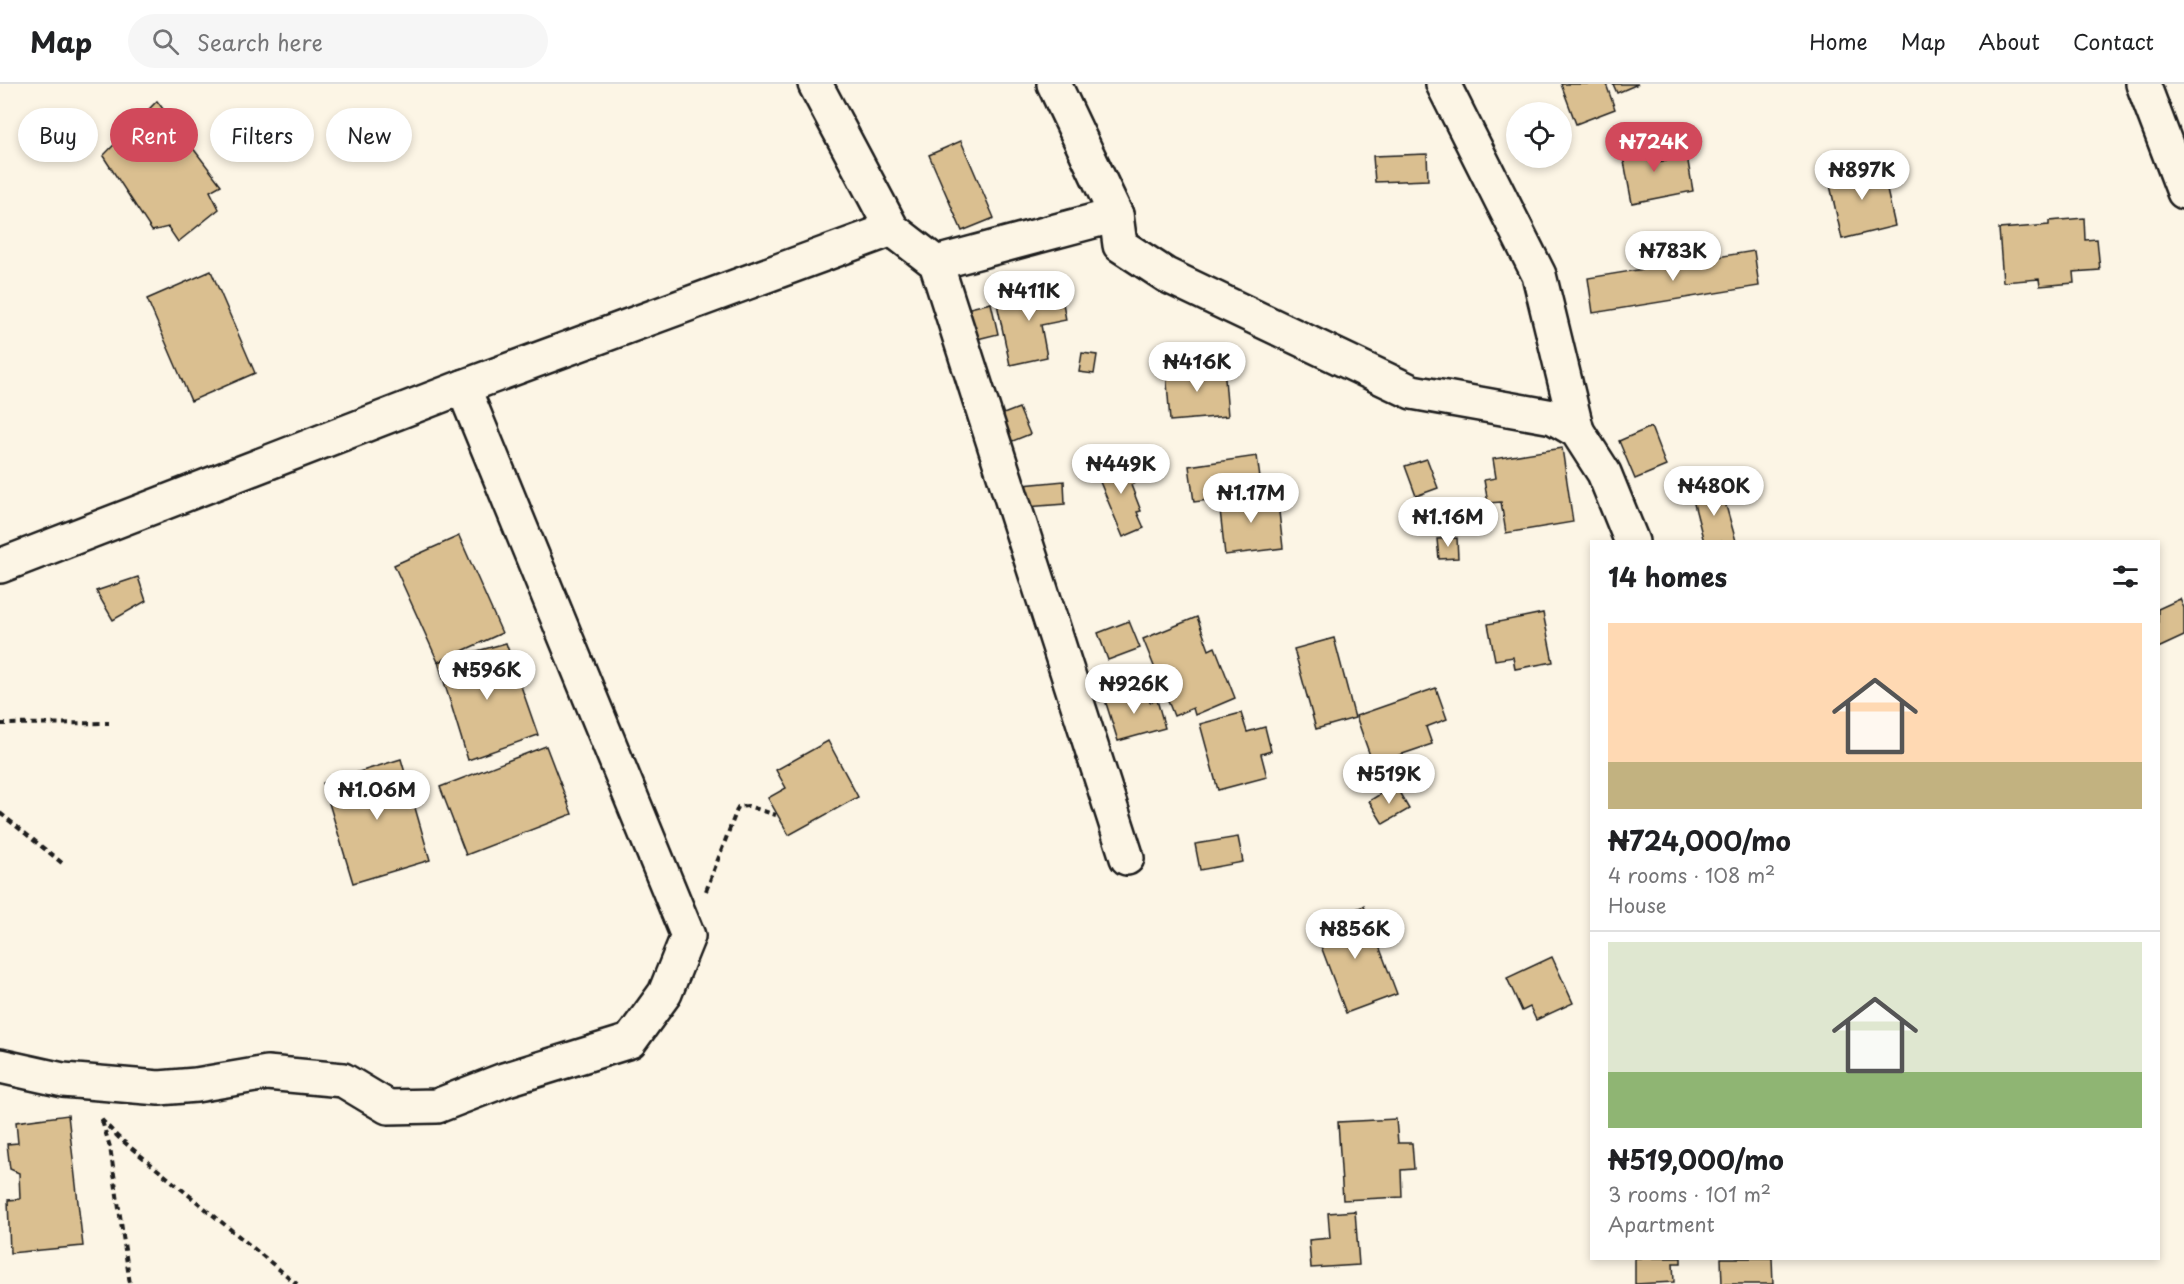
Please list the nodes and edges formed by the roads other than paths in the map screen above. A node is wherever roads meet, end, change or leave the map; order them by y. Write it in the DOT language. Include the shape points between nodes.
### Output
graph roads {
  1 [pos="815,84"];
  2 [pos="1054,84"];
  3 [pos="1443,84"];
  4 [pos="2144,84"];
  5 [pos="2184,192"];
  6 [pos="1116,215"];
  7 [pos="892,229"];
  8 [pos="936,263"];
  9 [pos="463,387"];
  10 [pos="1577,431"];
  11 [pos="1631,540"];
  12 [pos="0,566"];
  13 [pos="1127,858"];
  14 [pos="0,1066"];
  1 -- 7 [label="street"];
  2 -- 6 [label="street"];
  3 -- 10 [label="street" via="1539,276"];
  4 -- 5 [label="street"];
  6 -- 8 [label="street"];
  6 -- 10 [label="street" via="1120,245 1166,275 1402,388 1553,417"];
  7 -- 8 [label="street"];
  7 -- 9 [label="street"];
  8 -- 13 [label="street"];
  9 -- 12 [label="street"];
  9 -- 14 [label="street" via="688,936 665,993 630,1041 504,1080 437,1106 388,1107 343,1080 267,1073 159,1088 63,1080"];
  10 -- 11 [label="street" via="1604,473"];
}
